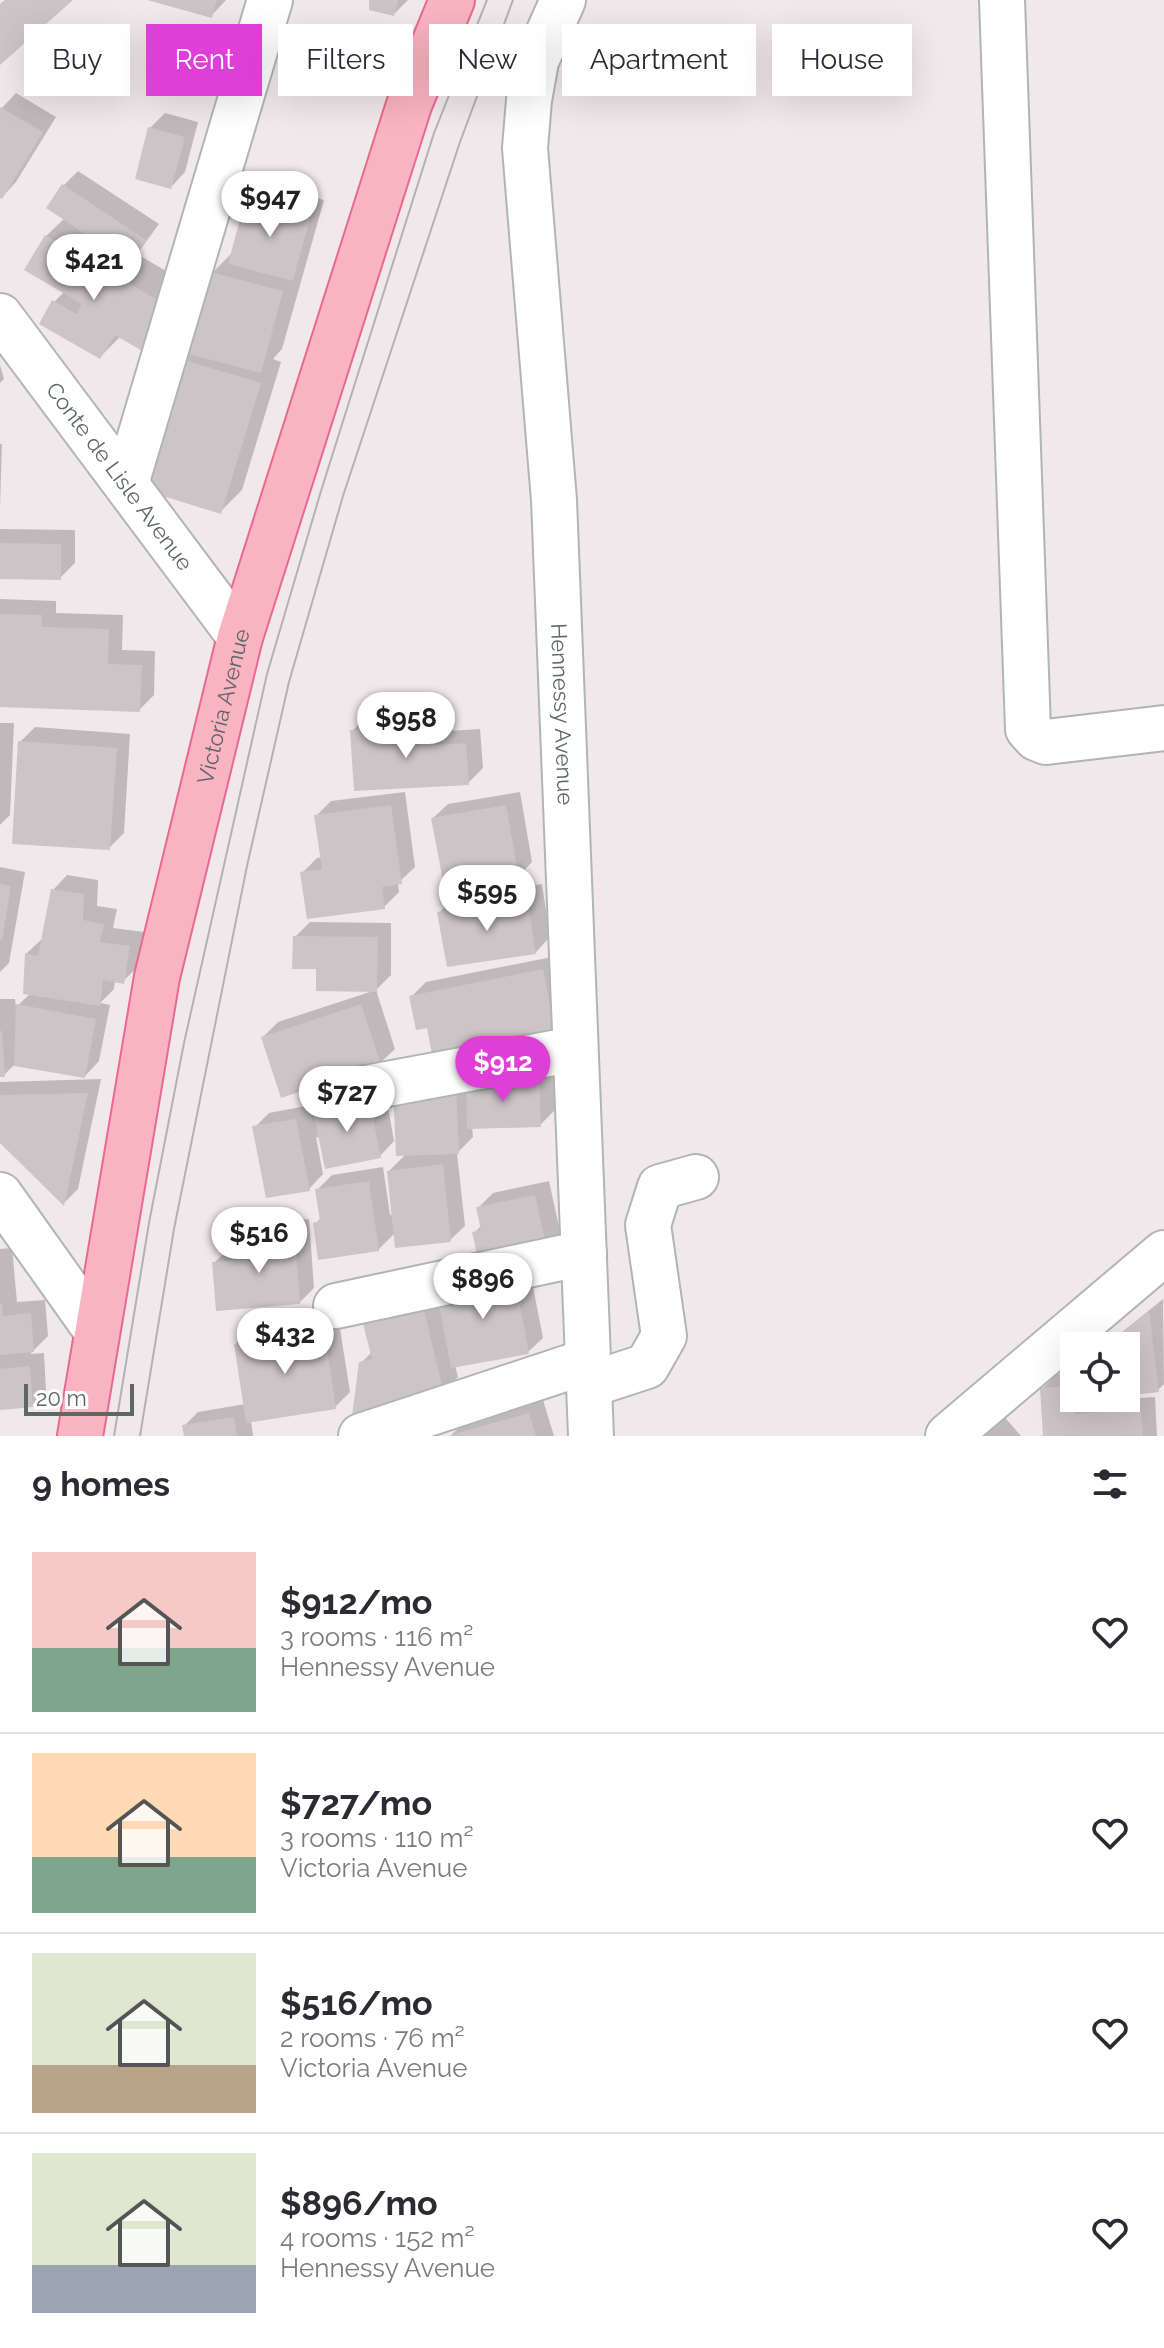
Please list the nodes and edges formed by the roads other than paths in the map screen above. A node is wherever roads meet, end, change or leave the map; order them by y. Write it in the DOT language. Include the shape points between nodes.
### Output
graph roads {
  1 [pos="270,0"];
  2 [pos="452,0"];
  3 [pos="563,0"];
  4 [pos="1002,0"];
  5 [pos="0,316"];
  6 [pos="126,484"];
  7 [pos="240,637"];
  8 [pos="1164,728"];
  9 [pos="575,1049"];
  10 [pos="339,1093"];
  11 [pos="696,1177"];
  12 [pos="0,1195"];
  13 [pos="584,1253"];
  14 [pos="1164,1253"];
  15 [pos="336,1306"];
  16 [pos="96,1330"];
  17 [pos="588,1373"];
  18 [pos="978,1427"];
  19 [pos="80,1436"];
  20 [pos="361,1436"];
  21 [pos="591,1436"];
  1 -- 6 [label="street"];
  2 -- 7 [label="main road, Victoria Avenue" via="409,105"];
  3 -- 9 [label="street, Hennessy Avenue" via="536,61 525,148 554,500"];
  4 -- 8 [label="street" via="1028,729 1046,742"];
  5 -- 6 [label="street, Conte de Lisle Avenue"];
  6 -- 7 [label="street, Conte de Lisle Avenue"];
  7 -- 16 [label="main road, Victoria Avenue" via="157,977"];
  9 -- 10 [label="street"];
  9 -- 13 [label="street, Hennessy Avenue"];
  11 -- 17 [label="street" via="660,1187 648,1225 664,1336 647,1366"];
  12 -- 16 [label="street"];
  13 -- 15 [label="street"];
  13 -- 17 [label="street, Hennessy Avenue"];
  14 -- 18 [label="street"];
  16 -- 19 [label="main road, Victoria Avenue"];
  17 -- 20 [label="street"];
  17 -- 21 [label="street, Hennessy Avenue"];
}
